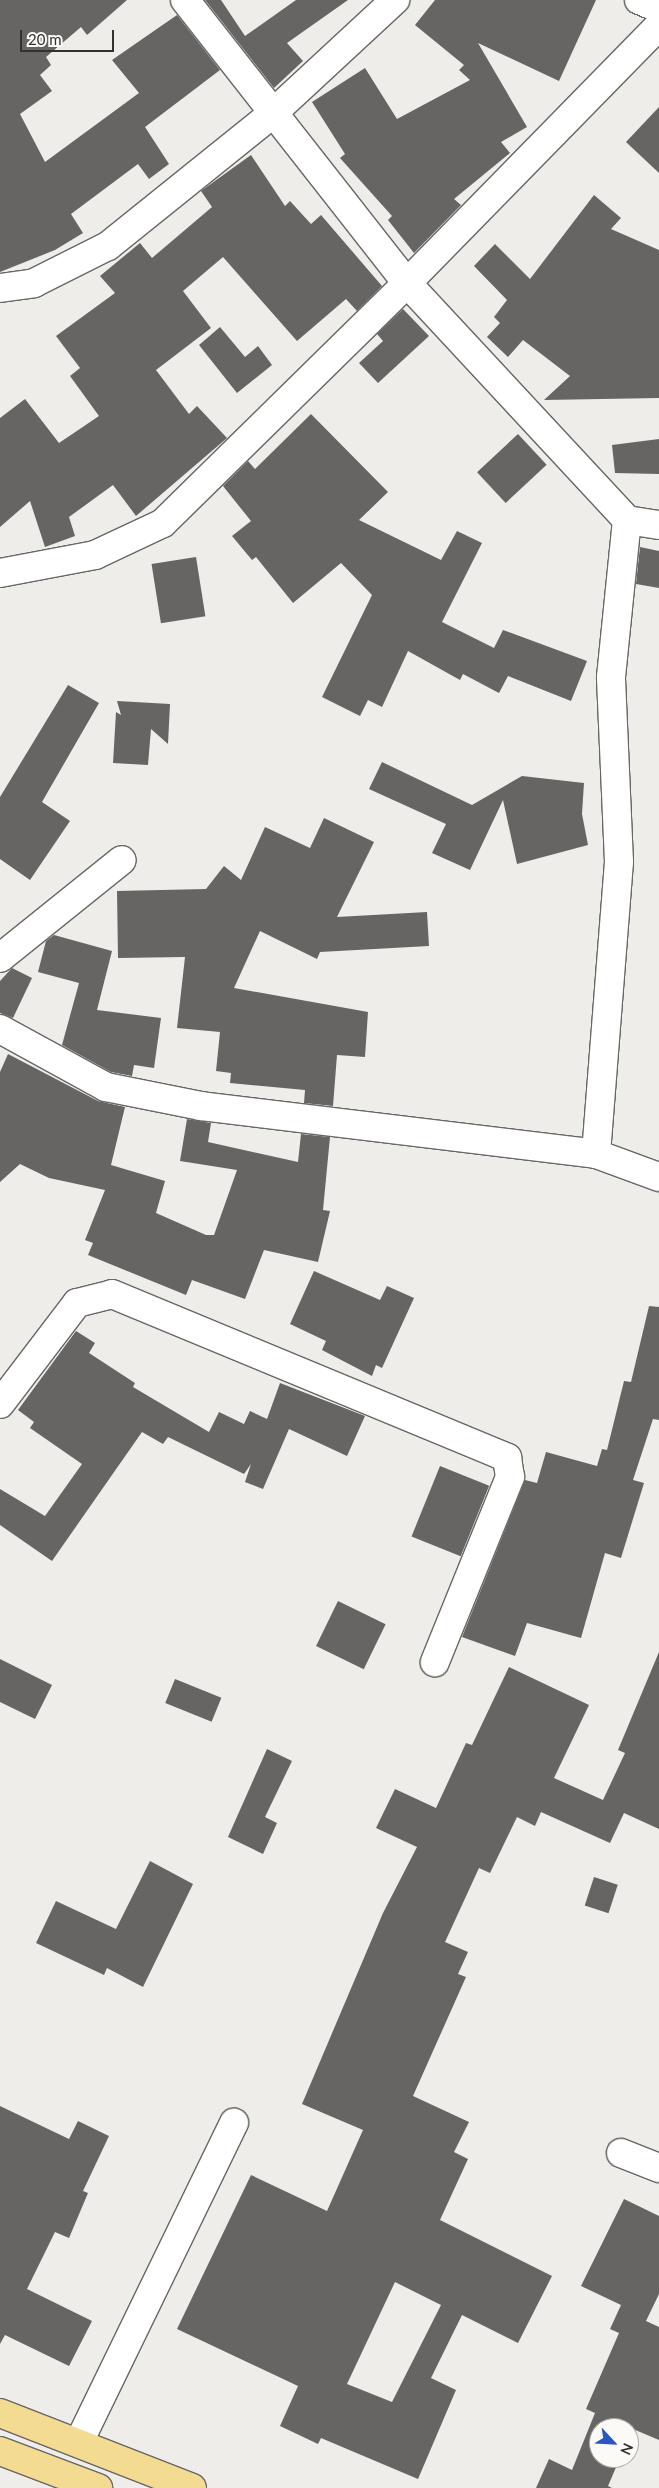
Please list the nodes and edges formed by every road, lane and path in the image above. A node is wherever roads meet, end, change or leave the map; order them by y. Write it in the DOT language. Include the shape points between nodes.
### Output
graph roads {
  1 [pos="185,0"];
  2 [pos="395,0"];
  3 [pos="639,0"];
  4 [pos="659,8"];
  5 [pos="659,26"];
  6 [pos="272,114"];
  7 [pos="408,284"];
  8 [pos="0,288"];
  9 [pos="627,520"];
  10 [pos="659,525"];
  11 [pos="0,573"];
  12 [pos="122,860"];
  13 [pos="0,958"];
  14 [pos="0,1029"];
  15 [pos="596,1154"];
  16 [pos="659,1177"];
  17 [pos="0,1404"];
  18 [pos="435,1662"];
  19 [pos="234,2123"];
  20 [pos="622,2153"];
  21 [pos="659,2168"];
  22 [pos="0,2413"];
  23 [pos="79,2442"];
  24 [pos="0,2451"];
  25 [pos="98,2488"];
  26 [pos="192,2488"];
  1 -- 6 [label="street"];
  2 -- 6 [label="street"];
  3 -- 4 [label="street"];
  5 -- 7 [label="street"];
  6 -- 7 [label="street"];
  6 -- 8 [label="street" via="108,246 34,283"];
  7 -- 9 [label="street"];
  7 -- 11 [label="street" via="163,523 95,555"];
  9 -- 10 [label="street"];
  9 -- 15 [label="street" via="611,677 619,862"];
  12 -- 13 [label="street"];
  14 -- 15 [label="street" via="106,1088 202,1106"];
  15 -- 16 [label="street"];
  17 -- 18 [label="street" via="77,1303 112,1294 507,1458 510,1477"];
  19 -- 23 [label="street"];
  20 -- 21 [label="street"];
  22 -- 23 [label="main road"];
  23 -- 26 [label="main road"];
  24 -- 25 [label="main road"];
}
